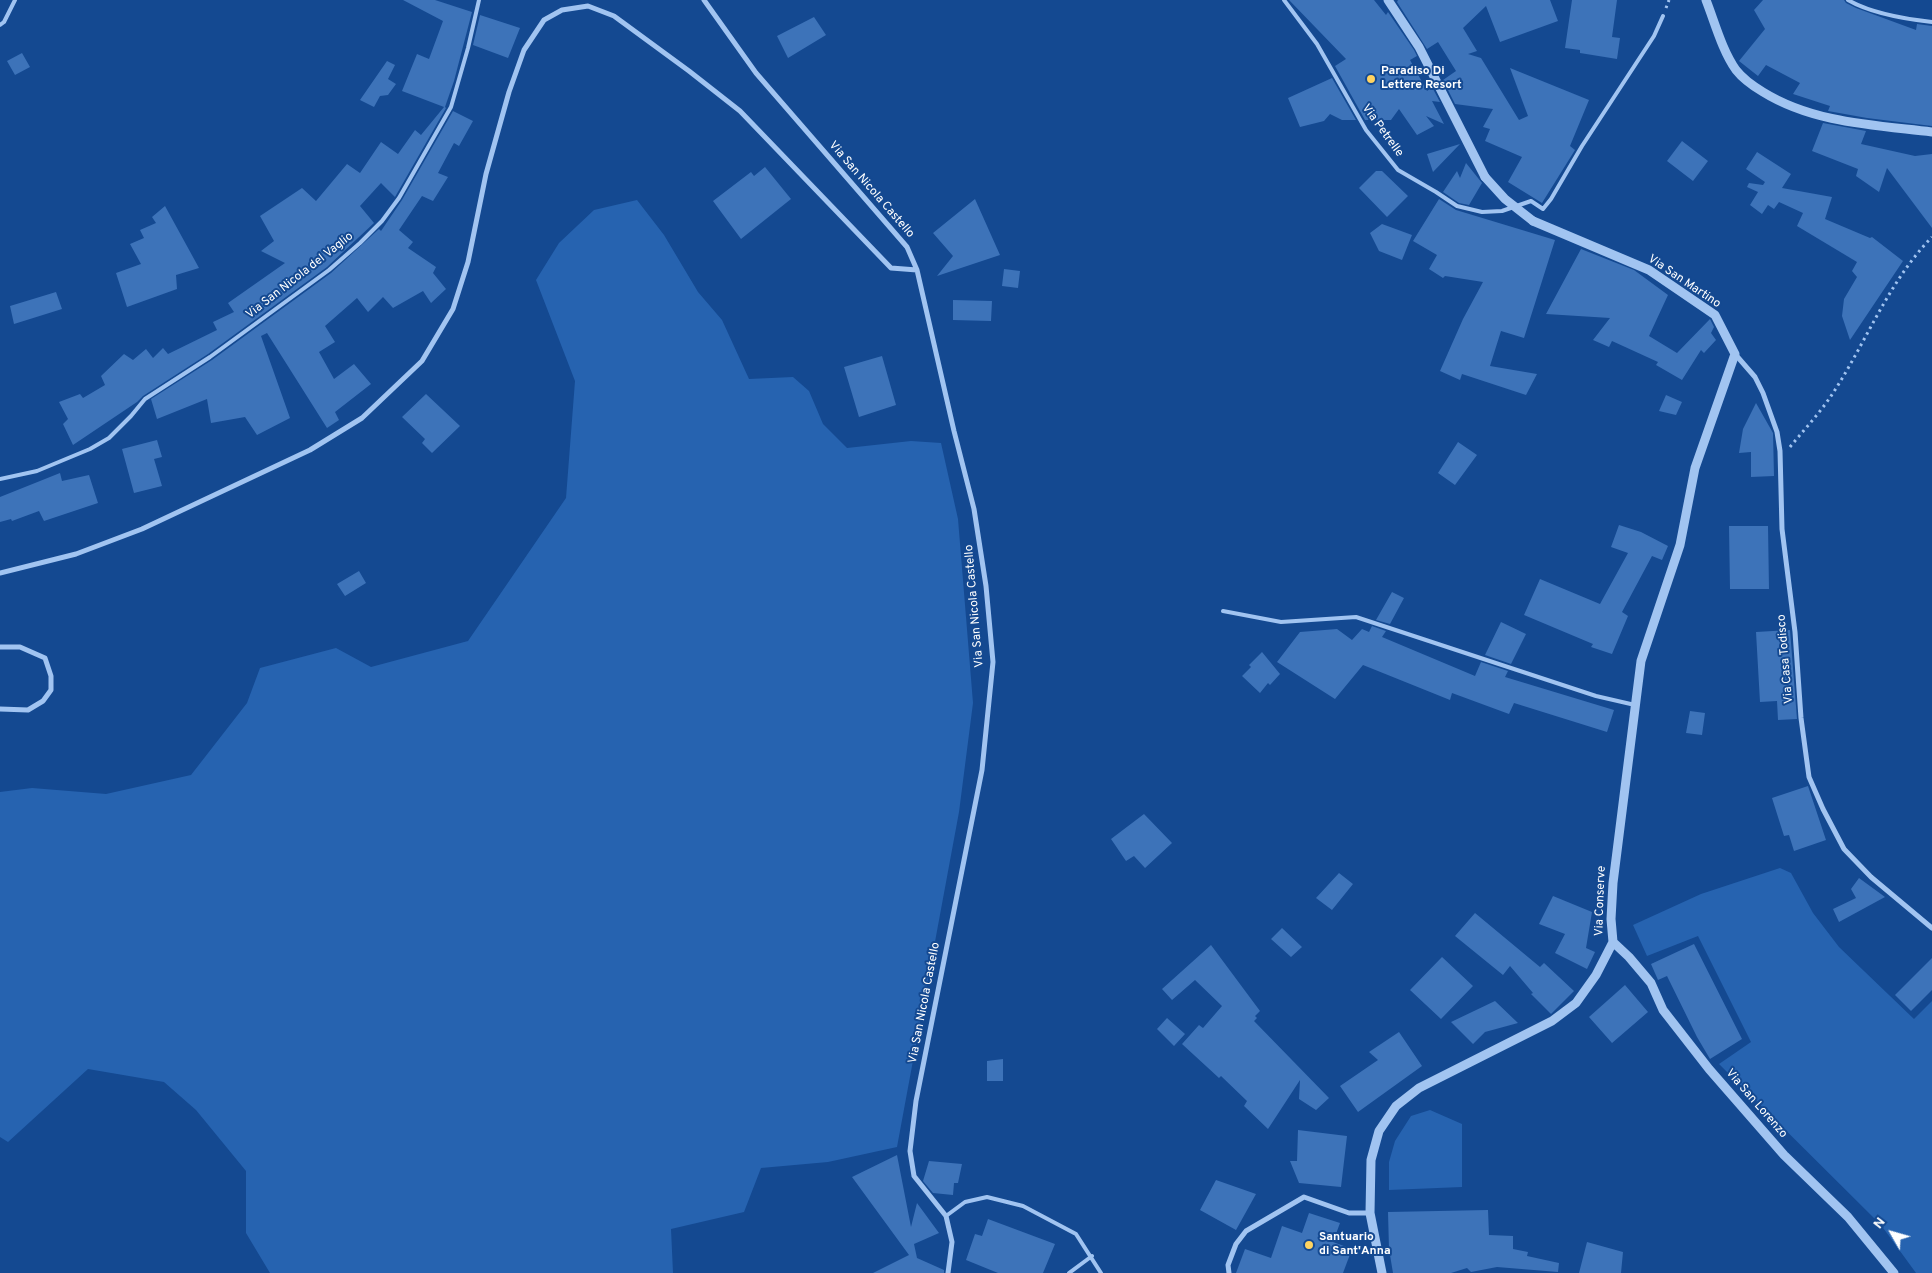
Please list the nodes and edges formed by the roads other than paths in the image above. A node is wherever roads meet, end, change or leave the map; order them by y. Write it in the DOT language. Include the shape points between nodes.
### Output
graph roads {
  1 [pos="14,0"];
  2 [pos="479,0"];
  3 [pos="704,0"];
  4 [pos="1284,0"];
  5 [pos="1388,0"];
  6 [pos="1706,0"];
  7 [pos="1848,0"];
  8 [pos="1663,16"];
  9 [pos="1932,22"];
  10 [pos="0,25"];
  11 [pos="1932,132"];
  12 [pos="917,270"];
  13 [pos="1735,354"];
  14 [pos="0,479"];
  15 [pos="0,573"];
  16 [pos="1223,611"];
  17 [pos="0,647"];
  18 [pos="1635,705"];
  19 [pos="0,709"];
  20 [pos="1932,928"];
  21 [pos="1613,942"];
  22 [pos="1370,1213"];
  23 [pos="946,1216"];
  24 [pos="1092,1256"];
  25 [pos="948,1273"];
  26 [pos="1069,1273"];
  27 [pos="1102,1273"];
  28 [pos="1229,1273"];
  29 [pos="1382,1273"];
  30 [pos="1894,1273"];
  1 -- 10 [label="lane"];
  2 -- 14 [label="lane, Via San Nicola del Vaglio" via="451,107 399,198 382,221 329,270 210,357 150,396 108,438 37,471"];
  3 -- 12 [label="street, Via San Nicola Castello" via="756,74 907,246"];
  4 -- 8 [label="lane, Via Petrelle" via="1316,44 1366,130 1398,170 1457,206 1482,212 1531,201 1543,209 1654,36"];
  5 -- 13 [label="street, Via San Martino, bridge" via="1419,46 1485,177 1505,199 1533,221 1649,270 1715,315"];
  6 -- 11 [label="street" via="1729,59 1752,85 1771,97 1789,107 1840,121"];
  7 -- 9 [label="lane" via="1880,12"];
  12 -- 15 [label="street" via="892,268 740,111 614,16 588,6 562,10 544,20 524,50 488,165 468,262 453,310 422,362 362,418 310,450 142,529 76,554"];
  12 -- 23 [label="street, Via San Nicola Castello" via="974,509 993,662 982,770 916,1101 910,1151 914,1176"];
  13 -- 18 [label="street, Via Conserve" via="1695,468 1680,545 1641,661"];
  13 -- 20 [label="street, Via Casa Todisco" via="1755,377 1777,432 1782,529 1809,777 1844,849 1870,877"];
  16 -- 18 [label="lane" via="1281,622 1356,617 1586,693"];
  17 -- 19 [label="street" via="20,647 45,658 51,676 51,690 43,701 28,710"];
  18 -- 21 [label="street, Via Conserve" via="1613,883"];
  21 -- 22 [label="street, Via Conserve" via="1576,1003 1552,1021 1419,1088 1396,1106 1379,1131 1371,1160"];
  21 -- 30 [label="street, Via San Lorenzo" via="1651,983 1663,1010 1709,1069 1784,1156 1848,1217"];
  22 -- 28 [label="street" via="1349,1213 1304,1197 1246,1231 1236,1244 1228,1266"];
  22 -- 29 [label="street, Via Conserve"];
  23 -- 24 [label="lane" via="966,1202 987,1197 1022,1206 1076,1234"];
  23 -- 25 [label="street, Via San Nicola Castello" via="952,1242"];
  24 -- 26 [label="lane"];
  24 -- 27 [label="lane"];
}
